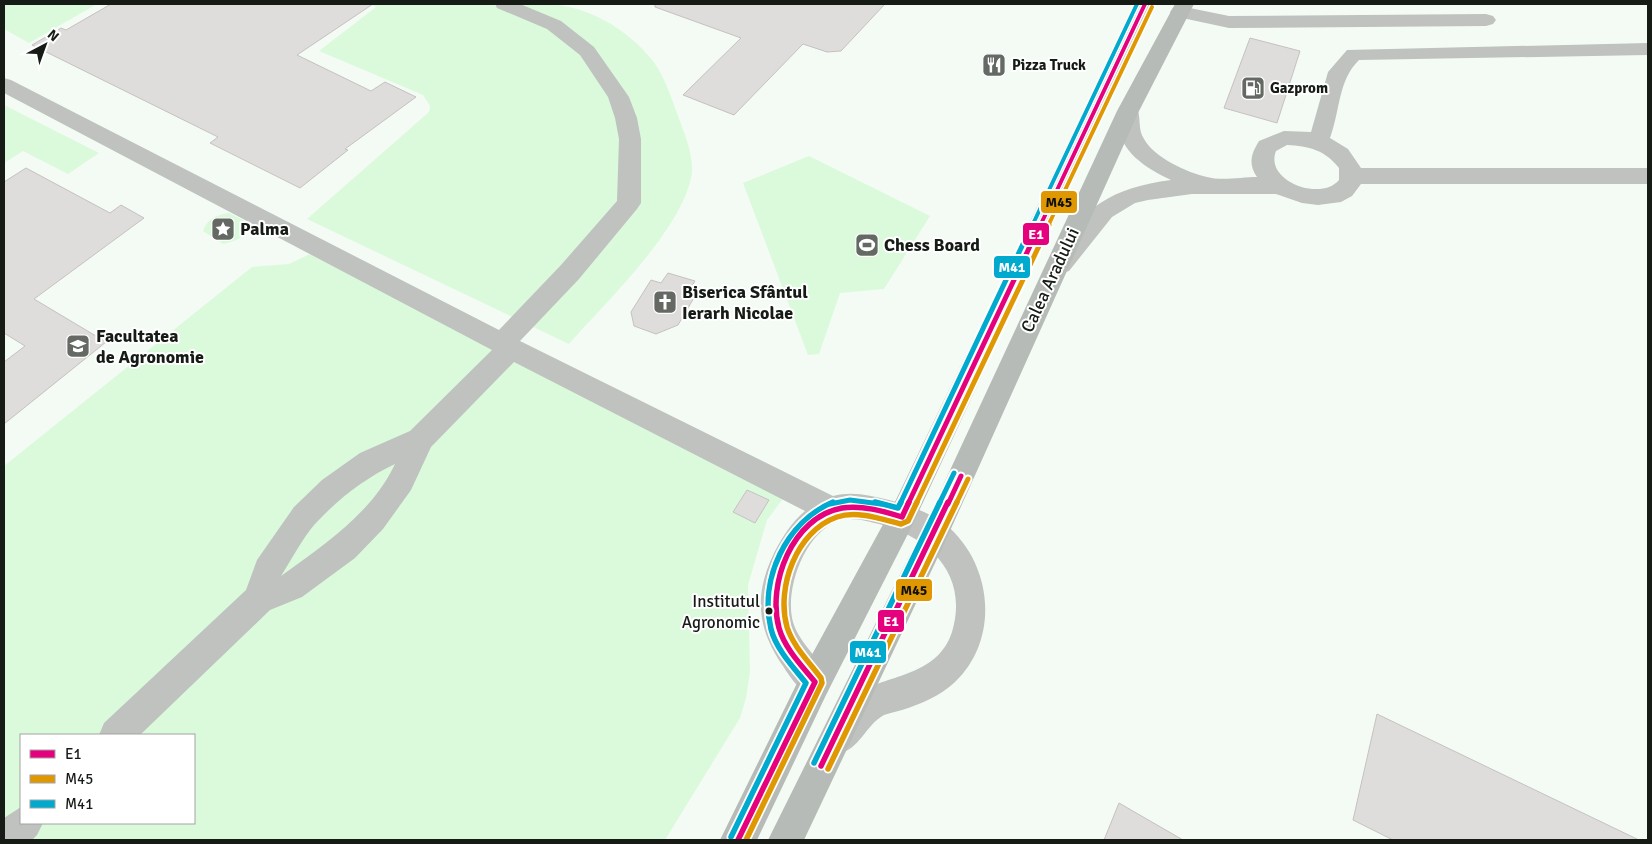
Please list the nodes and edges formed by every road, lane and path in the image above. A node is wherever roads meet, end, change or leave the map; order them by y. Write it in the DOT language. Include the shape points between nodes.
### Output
graph roads {
  1 [pos="504,4"];
  2 [pos="1145,4"];
  3 [pos="1182,8"];
  4 [pos="1481,12"];
  5 [pos="1648,49"];
  6 [pos="1507,51"];
  7 [pos="4,86"];
  8 [pos="1128,111"];
  9 [pos="1318,142"];
  10 [pos="1260,159"];
  11 [pos="1352,176"];
  12 [pos="1648,176"];
  13 [pos="1205,185"];
  14 [pos="1279,186"];
  15 [pos="1051,276"];
  16 [pos="506,346"];
  17 [pos="420,439"];
  18 [pos="831,510"];
  19 [pos="902,517"];
  20 [pos="935,533"];
  21 [pos="258,599"];
  22 [pos="815,682"];
  23 [pos="117,734"];
  24 [pos="822,764"];
  25 [pos="24,824"];
  26 [pos="6,840"];
  27 [pos="738,840"];
  28 [pos="786,840"];
  1 -- 16 [label="lane" via="554,25 587,51 618,97 630,140 628,203"];
  2 -- 19 [label="main road, Calea Aradului"];
  3 -- 4 [label="lane" via="1229,22"];
  3 -- 8 [label="main road, Calea Aradului"];
  4 -- 6 [label="lane"];
  5 -- 6 [label="lane"];
  6 -- 9 [label="lane" via="1354,54 1342,62"];
  7 -- 16 [label="lane"];
  8 -- 13 [label="lane" via="1129,132 1140,148 1158,164"];
  8 -- 15 [label="main road, Calea Aradului"];
  9 -- 10 [label="lane" via="1300,138 1274,141"];
  9 -- 11 [label="lane" via="1343,157"];
  10 -- 13 [label="lane" via="1229,179"];
  10 -- 14 [label="lane" via="1266,173"];
  11 -- 12 [label="lane"];
  11 -- 14 [label="lane" via="1349,186 1340,194 1327,197 1311,198"];
  13 -- 14 [label="lane"];
  13 -- 15 [label="lane" via="1132,196 1109,207"];
  15 -- 20 [label="main road, Calea Aradului"];
  16 -- 17 [label="lane"];
  16 -- 18 [label="lane"];
  17 -- 21 [label="lane" via="401,481 373,520 344,548 291,587"];
  17 -- 21 [label="lane" via="370,462 332,489 304,516 268,570"];
  18 -- 19 [label="lane, Calea Aradului" via="871,508"];
  18 -- 22 [label="lane" via="814,522 795,543 776,586 775,606 785,643"];
  19 -- 20 [label="lane, Calea Aradului"];
  19 -- 22 [label="main road, Calea Aradului"];
  20 -- 24 [label="main road, Calea Aradului"];
  20 -- 24 [label="lane, Calea Aradului" via="960,563 971,595 969,628 962,647 954,660 928,683 873,703 862,711"];
  21 -- 23 [label="lane"];
  22 -- 27 [label="main road, Calea Aradului"];
  24 -- 28 [label="main road, Calea Aradului"];
  25 -- 26 [label="lane"];
}
